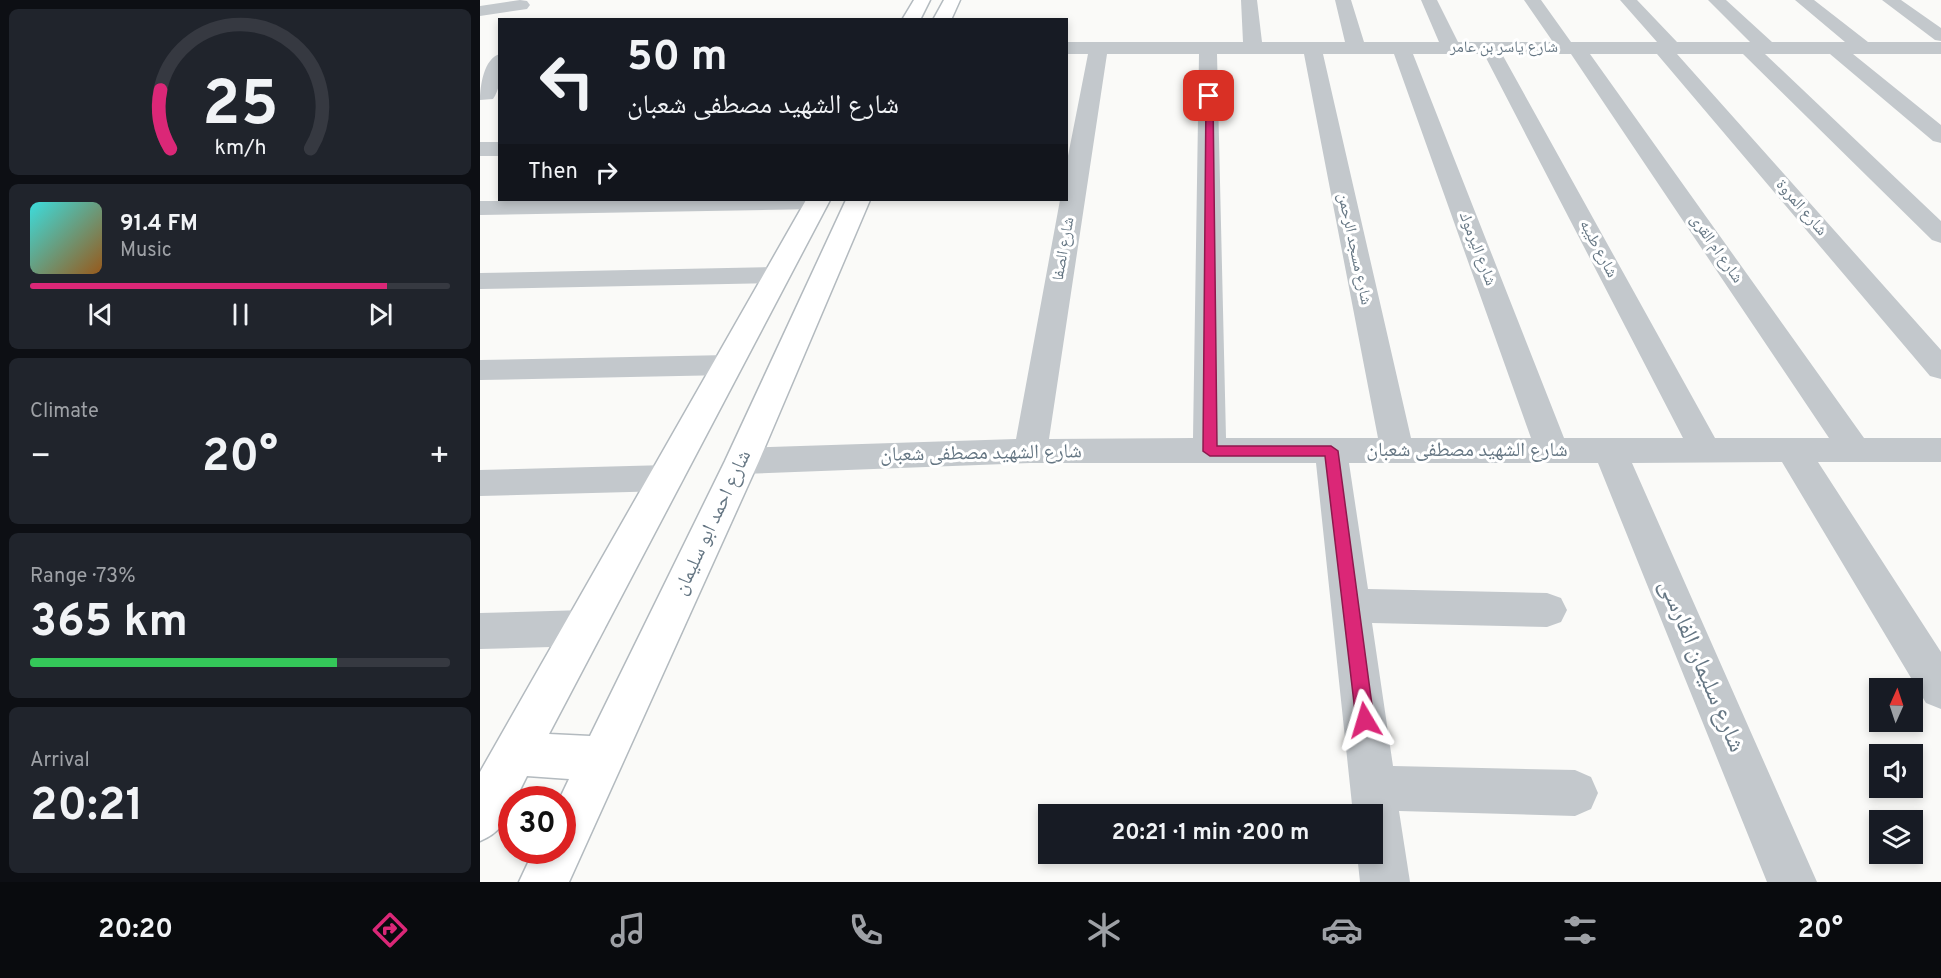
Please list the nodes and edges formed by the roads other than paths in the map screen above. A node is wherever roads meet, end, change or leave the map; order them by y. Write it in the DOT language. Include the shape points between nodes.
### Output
graph roads {
  1 [pos="922,0"];
  2 [pos="952,0"];
  3 [pos="1249,0"];
  4 [pos="1343,0"];
  5 [pos="1429,0"];
  6 [pos="1532,0"];
  7 [pos="1628,0"];
  8 [pos="1716,0"];
  9 [pos="1803,0"];
  10 [pos="1890,0"];
  11 [pos="519,8"];
  12 [pos="480,10"];
  13 [pos="912,18"];
  14 [pos="943,18"];
  15 [pos="1941,36"];
  16 [pos="1068,48"];
  17 [pos="1098,48"];
  18 [pos="1208,48"];
  19 [pos="1254,48"];
  20 [pos="1312,48"];
  21 [pos="1356,48"];
  22 [pos="1401,48"];
  23 [pos="1450,48"];
  24 [pos="1490,48"];
  25 [pos="1571,48"];
  26 [pos="1667,48"];
  27 [pos="1758,48"];
  28 [pos="1835,48"];
  29 [pos="1864,48"];
  30 [pos="1920,48"];
  31 [pos="1941,48"];
  32 [pos="1941,63"];
  33 [pos="498,66"];
  34 [pos="488,95"];
  35 [pos="1941,136"];
  36 [pos="480,149"];
  37 [pos="498,149"];
  38 [pos="818,201"];
  39 [pos="858,201"];
  40 [pos="480,208"];
  41 [pos="1941,235"];
  42 [pos="777,275"];
  43 [pos="480,280"];
  44 [pos="728,365"];
  45 [pos="1941,369"];
  46 [pos="480,370"];
  47 [pos="1552,450"];
  48 [pos="1610,450"];
  49 [pos="1792,450"];
  50 [pos="1855,450"];
  51 [pos="1941,450"];
  52 [pos="1030,451"];
  53 [pos="1210,451"];
  54 [pos="1331,451"];
  55 [pos="1397,451"];
  56 [pos="1706,451"];
  57 [pos="742,461"];
  58 [pos="667,478"];
  59 [pos="480,483"];
  60 [pos="1350,606"];
  61 [pos="1547,610"];
  62 [pos="585,628"];
  63 [pos="480,632"];
  64 [pos="1941,688"];
  65 [pos="516,754"];
  66 [pos="603,759"];
  67 [pos="1374,788"];
  68 [pos="1575,793"];
  69 [pos="576,815"];
  70 [pos="480,818"];
  71 [pos="552,864"];
  72 [pos="544,882"];
  73 [pos="1385,882"];
  74 [pos="1792,882"];
  1 -- 13 [label="main road"];
  2 -- 14 [label="main road"];
  3 -- 19 [label="street"];
  4 -- 21 [label="street"];
  5 -- 23 [label="street"];
  6 -- 25 [label="street, شارع ام القرى"];
  7 -- 26 [label="street, شارع المروة"];
  8 -- 27 [label="street"];
  9 -- 29 [label="street"];
  10 -- 15 [label="street"];
  11 -- 12 [label="street"];
  16 -- 17 [label="street, شارع ياسر بن عامر"];
  17 -- 18 [label="street, شارع ياسر بن عامر"];
  17 -- 52 [label="street, شارع الصفا"];
  18 -- 19 [label="street, شارع ياسر بن عامر"];
  18 -- 53 [label="street"];
  19 -- 20 [label="street, شارع ياسر بن عامر"];
  20 -- 21 [label="street, شارع ياسر بن عامر"];
  20 -- 55 [label="street, شارع مسجد الرحمن"];
  21 -- 22 [label="street, شارع ياسر بن عامر"];
  22 -- 23 [label="street, شارع ياسر بن عامر"];
  22 -- 47 [label="street, شارع اليرموك"];
  23 -- 24 [label="street, شارع ياسر بن عامر"];
  24 -- 25 [label="street, شارع ياسر بن عامر"];
  24 -- 56 [label="street, شارع طيبه"];
  25 -- 26 [label="street, شارع ياسر بن عامر"];
  25 -- 50 [label="street, شارع ام القرى"];
  26 -- 27 [label="street, شارع ياسر بن عامر"];
  26 -- 45 [label="street, شارع المروة"];
  27 -- 28 [label="street, شارع ياسر بن عامر"];
  27 -- 41 [label="street"];
  28 -- 29 [label="street, شارع ياسر بن عامر"];
  28 -- 35 [label="street"];
  29 -- 30 [label="street, شارع ياسر بن عامر"];
  30 -- 31 [label="street, شارع ياسر بن عامر"];
  30 -- 32 [label="street"];
  33 -- 34 [label="street"];
  36 -- 37 [label="street"];
  38 -- 40 [label="street"];
  38 -- 42 [label="main road"];
  39 -- 57 [label="main road, شارع احمد ابو سليمان"];
  42 -- 43 [label="street"];
  42 -- 44 [label="main road"];
  44 -- 46 [label="street"];
  44 -- 58 [label="main road"];
  47 -- 48 [label="street, شارع الشهيد مصطفى شعبان"];
  47 -- 55 [label="street, شارع الشهيد مصطفى شعبان"];
  48 -- 56 [label="street, شارع الشهيد مصطفى شعبان"];
  48 -- 74 [label="street, شارع سليمان الفارسى"];
  49 -- 50 [label="street, شارع الشهيد مصطفى شعبان"];
  49 -- 56 [label="street, شارع الشهيد مصطفى شعبان"];
  49 -- 64 [label="street"];
  50 -- 51 [label="street, شارع الشهيد مصطفى شعبان"];
  52 -- 53 [label="street, شارع الشهيد مصطفى شعبان"];
  52 -- 57 [label="street, شارع الشهيد مصطفى شعبان"];
  53 -- 54 [label="street, شارع الشهيد مصطفى شعبان"];
  54 -- 55 [label="street, شارع الشهيد مصطفى شعبان"];
  54 -- 60 [label="street"];
  57 -- 66 [label="main road, شارع احمد ابو سليمان"];
  58 -- 59 [label="street"];
  58 -- 62 [label="main road"];
  60 -- 61 [label="street"];
  60 -- 67 [label="street"];
  62 -- 63 [label="street"];
  62 -- 65 [label="main road"];
  65 -- 66 [label="main road"];
  65 -- 70 [label="main road"];
  66 -- 69 [label="main road, شارع احمد ابو سليمان"];
  67 -- 68 [label="street"];
  67 -- 73 [label="street"];
  71 -- 72 [label="main road"];
}
